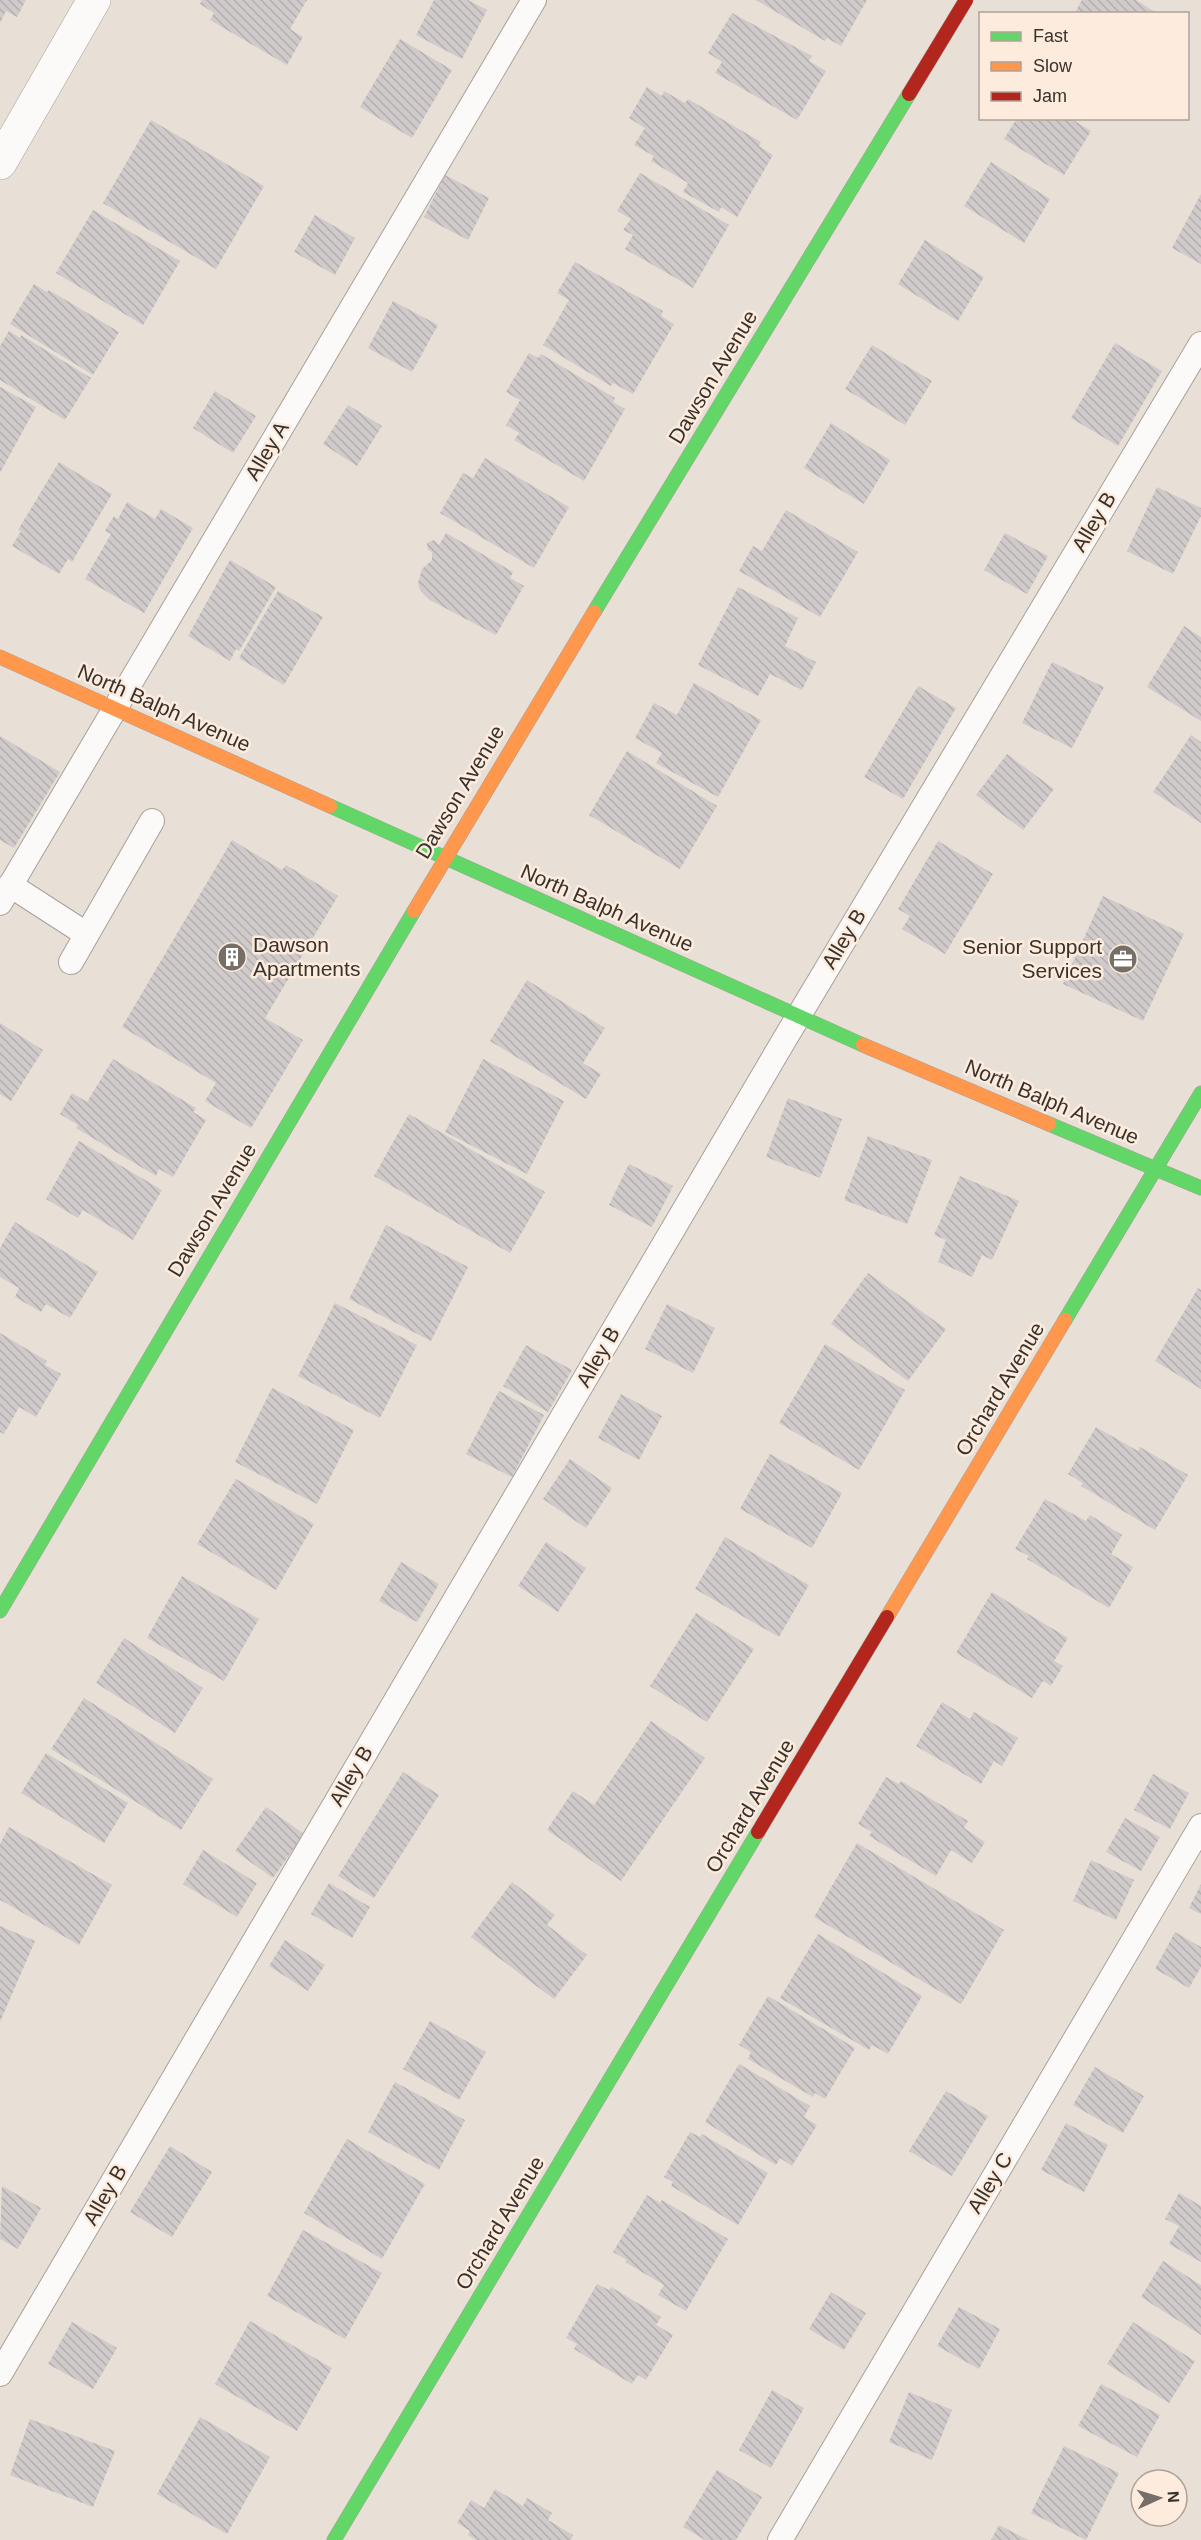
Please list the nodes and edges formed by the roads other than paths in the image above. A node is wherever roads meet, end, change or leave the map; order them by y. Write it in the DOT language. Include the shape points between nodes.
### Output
graph roads {
  1 [pos="94,0"];
  2 [pos="534,0"];
  3 [pos="966,0"];
  4 [pos="0,163"];
  5 [pos="1201,344"];
  6 [pos="0,657"];
  7 [pos="115,709"];
  8 [pos="152,821"];
  9 [pos="445,858"];
  10 [pos="5,894"];
  11 [pos="87,934"];
  12 [pos="71,962"];
  13 [pos="798,1017"];
  14 [pos="1201,1093"];
  15 [pos="1155,1169"];
  16 [pos="1201,1188"];
  17 [pos="0,1611"];
  18 [pos="1201,1826"];
  19 [pos="0,2374"];
  20 [pos="334,2540"];
  21 [pos="780,2540"];
  1 -- 4 [label="street"];
  2 -- 7 [label="lane, Alley A"];
  3 -- 9 [label="street, Dawson Avenue"];
  5 -- 13 [label="lane, Alley B"];
  6 -- 7 [label="street, North Balph Avenue"];
  7 -- 9 [label="street, North Balph Avenue"];
  7 -- 10 [label="lane, Alley A"];
  8 -- 11 [label="lane"];
  9 -- 13 [label="street, North Balph Avenue"];
  9 -- 17 [label="street, Dawson Avenue"];
  10 -- 11 [label="lane"];
  11 -- 12 [label="lane"];
  13 -- 15 [label="street, North Balph Avenue"];
  13 -- 19 [label="lane, Alley B"];
  14 -- 15 [label="street, Orchard Avenue"];
  15 -- 16 [label="street, North Balph Avenue"];
  15 -- 20 [label="street, Orchard Avenue"];
  18 -- 21 [label="lane, Alley C"];
}
